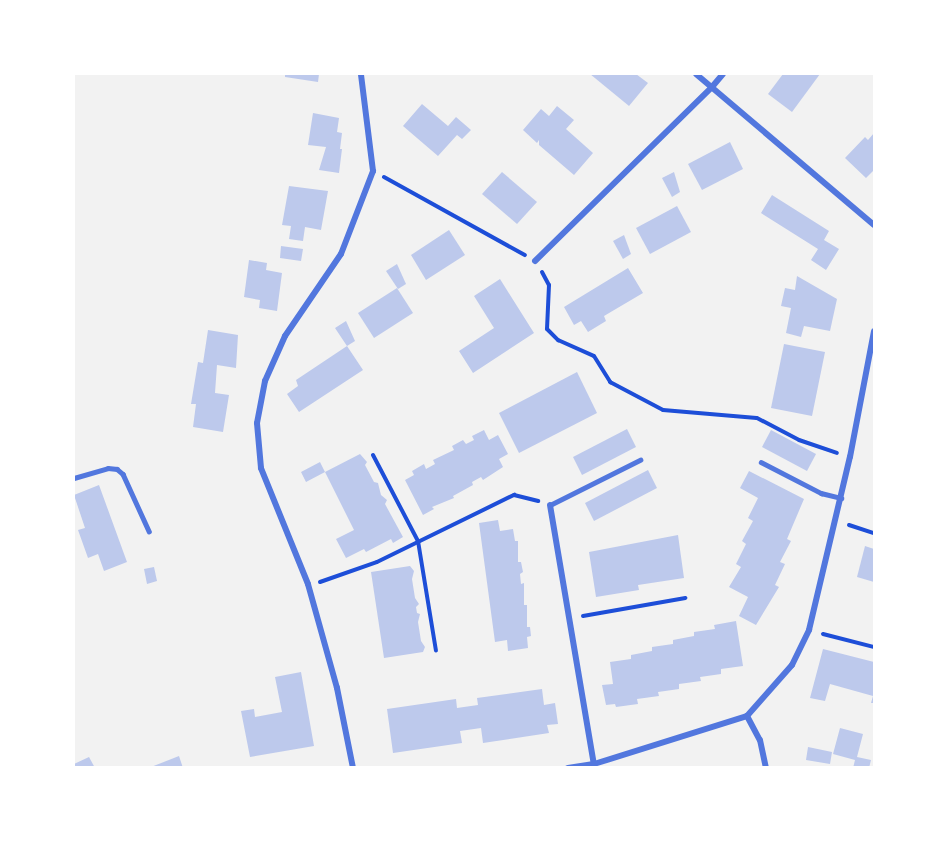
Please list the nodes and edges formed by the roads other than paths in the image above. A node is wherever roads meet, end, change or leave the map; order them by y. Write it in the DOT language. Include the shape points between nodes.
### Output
graph roads {
  1 [pos="361,74"];
  2 [pos="696,74"];
  3 [pos="723,74"];
  4 [pos="712,87"];
  5 [pos="874,225"];
  6 [pos="535,261"];
  7 [pos="874,331"];
  8 [pos="640,460"];
  9 [pos="761,462"];
  10 [pos="74,478"];
  11 [pos="841,498"];
  12 [pos="550,505"];
  13 [pos="149,531"];
  14 [pos="747,716"];
  15 [pos="594,764"];
  16 [pos="353,768"];
  17 [pos="568,768"];
  18 [pos="766,768"];
  1 -- 16 [label="street" via="373,171 341,254 285,336 269,372 256,423 261,468 308,584 337,688"];
  2 -- 4 [label="street"];
  3 -- 4 [label="street"];
  4 -- 5 [label="street"];
  4 -- 6 [label="street"];
  7 -- 11 [label="street"];
  8 -- 12 [label="lane"];
  9 -- 11 [label="lane" via="821,493"];
  10 -- 13 [label="lane" via="117,469 123,474"];
  11 -- 14 [label="street" via="809,630 792,665"];
  12 -- 15 [label="street"];
  14 -- 15 [label="street"];
  14 -- 18 [label="street" via="760,740"];
  15 -- 17 [label="street"];
}
